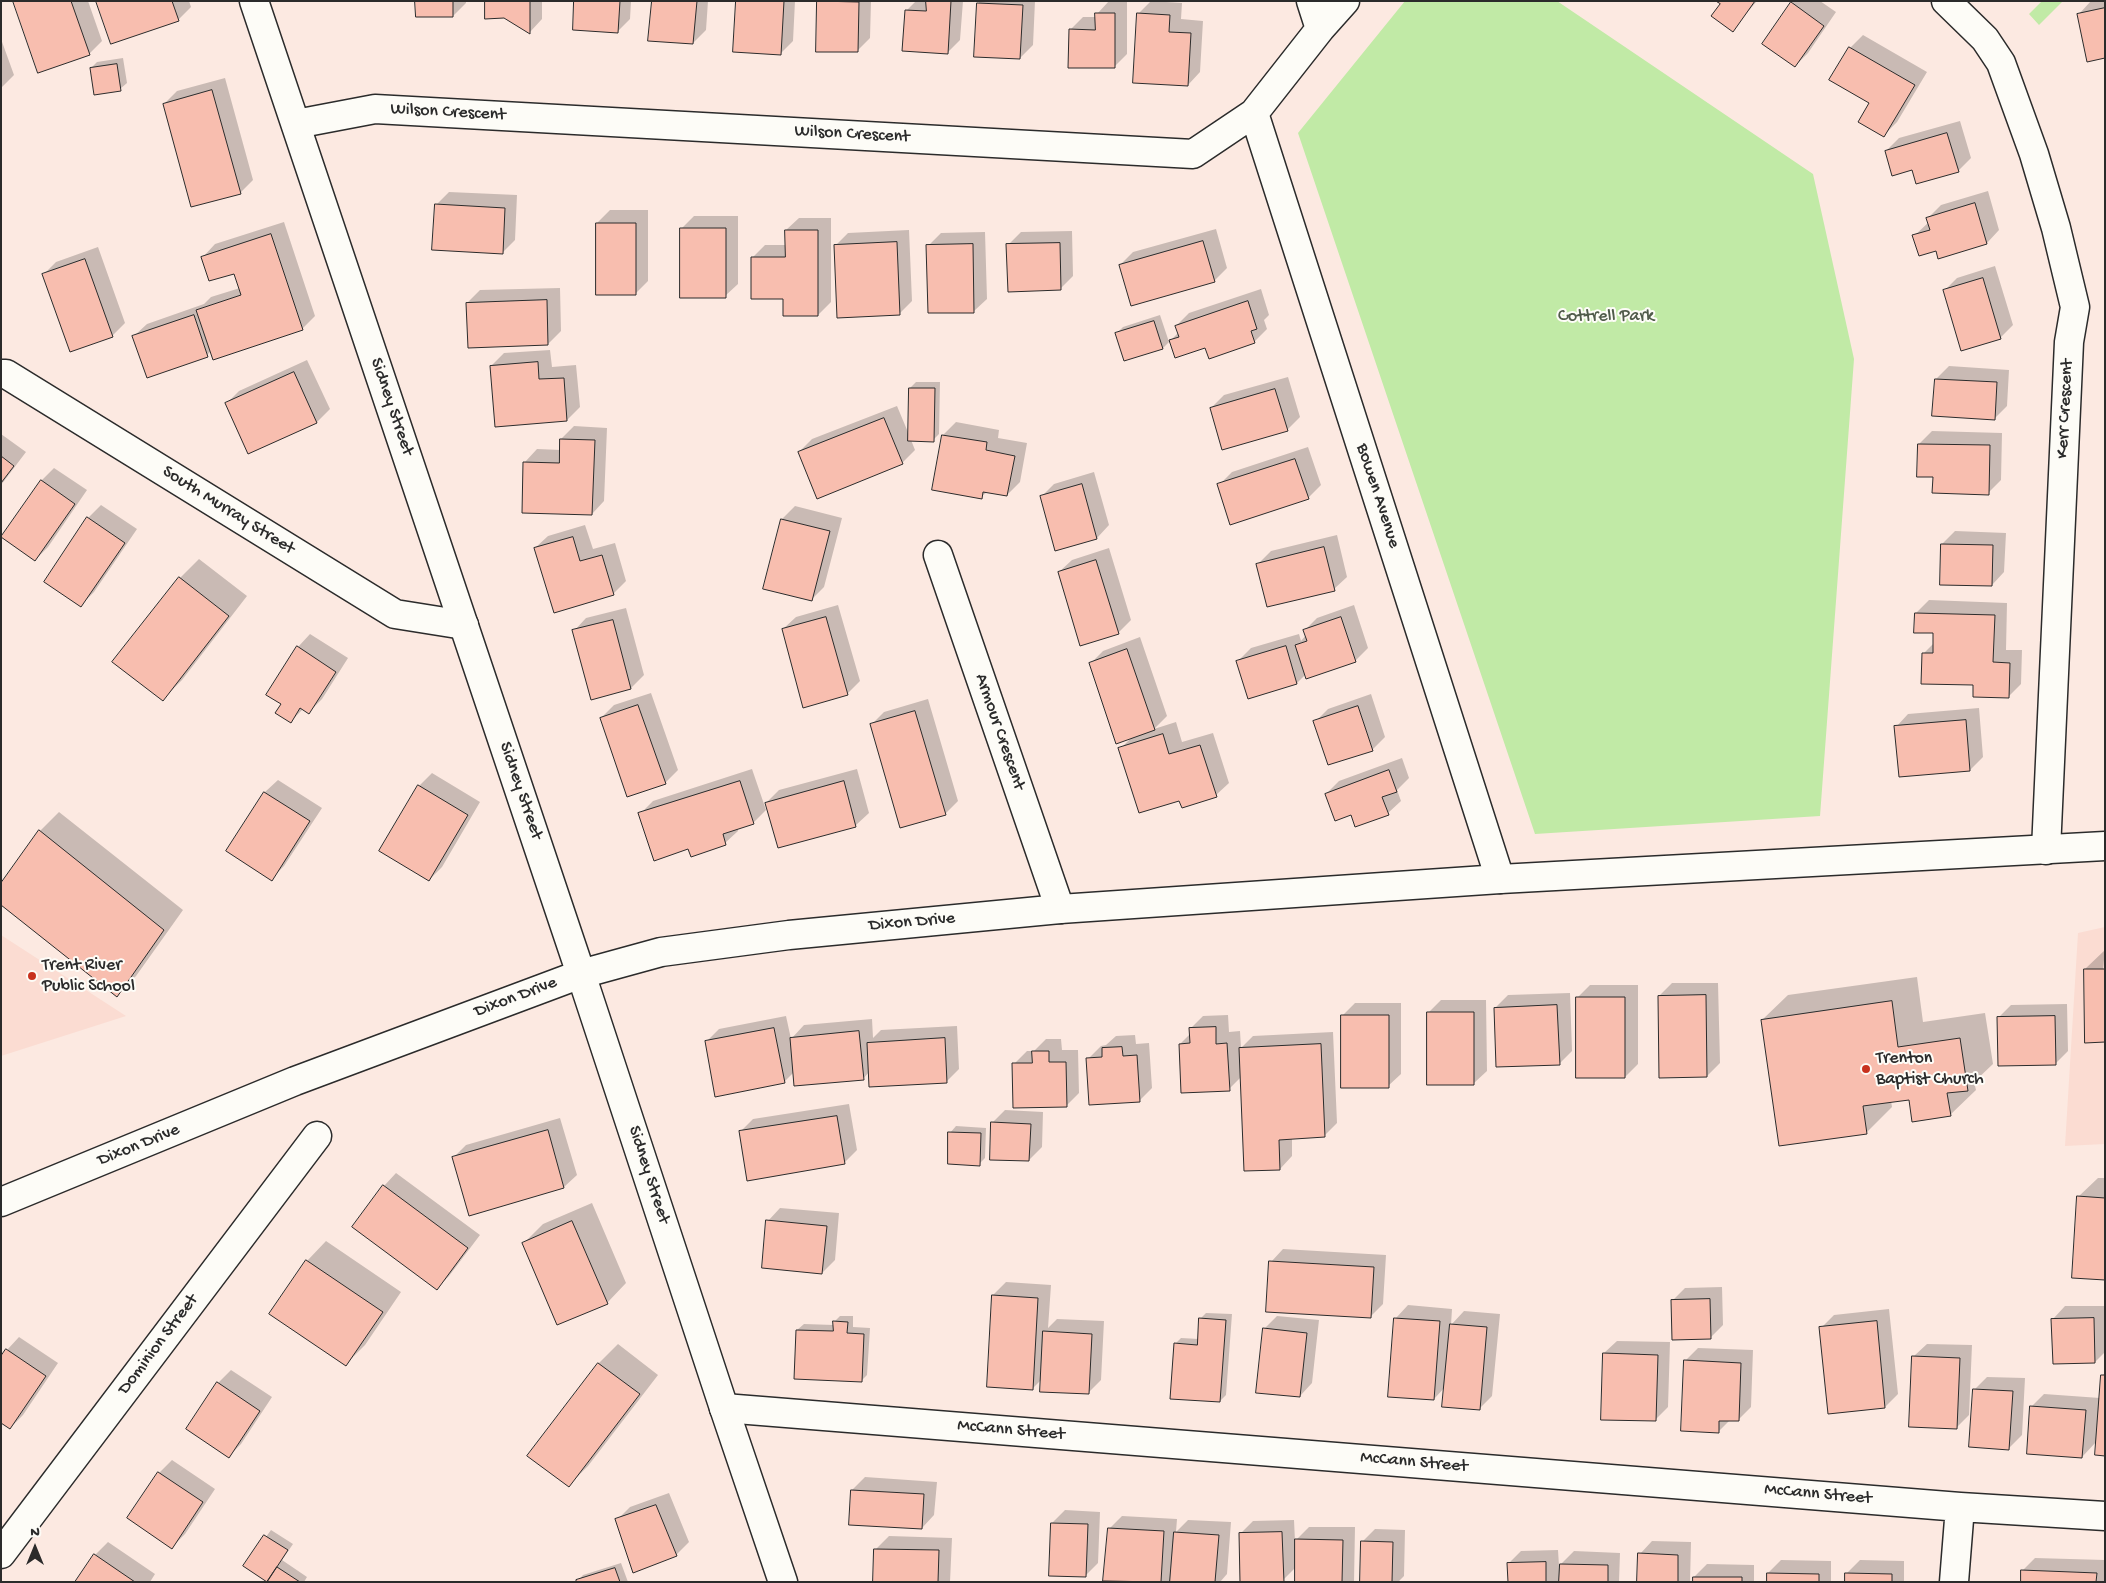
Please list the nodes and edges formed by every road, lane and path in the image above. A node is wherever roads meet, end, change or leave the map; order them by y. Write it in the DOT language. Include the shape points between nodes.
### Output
graph roads {
  1 [pos="254,1"];
  2 [pos="1310,1"];
  3 [pos="1345,1"];
  4 [pos="1946,1"];
  5 [pos="1320,29"];
  6 [pos="1254,113"];
  7 [pos="296,124"];
  8 [pos="1,374"];
  9 [pos="938,555"];
  10 [pos="464,625"];
  11 [pos="2105,846"];
  12 [pos="2046,850"];
  13 [pos="1500,879"];
  14 [pos="1060,909"];
  15 [pos="581,974"];
  16 [pos="317,1136"];
  17 [pos="1,1202"];
  18 [pos="724,1408"];
  19 [pos="1960,1507"];
  20 [pos="2105,1516"];
  21 [pos="1,1554"];
  22 [pos="783,1582"];
  23 [pos="1954,1582"];
  1 -- 7 [label="street, Sidney Street"];
  2 -- 5 [label="street"];
  3 -- 5 [label="street, Wilson Crescent"];
  4 -- 12 [label="street, Kerr Crescent" via="1985,39 2001,63 2034,154 2075,307 2070,342"];
  5 -- 6 [label="street, Wilson Crescent"];
  6 -- 7 [label="street, Wilson Crescent" via="1193,154 375,109"];
  6 -- 13 [label="street, Bowen Avenue"];
  7 -- 10 [label="street, Sidney Street"];
  8 -- 10 [label="street, South Murray Street" via="6,374 395,614"];
  9 -- 14 [label="street, Armour Crescent"];
  10 -- 15 [label="street, Sidney Street"];
  11 -- 12 [label="street, Dixon Drive"];
  12 -- 13 [label="street, Dixon Drive"];
  13 -- 14 [label="street, Dixon Drive"];
  14 -- 15 [label="street, Dixon Drive" via="779,936 661,952"];
  15 -- 17 [label="street, Dixon Drive" via="295,1081"];
  15 -- 18 [label="street, Sidney Street"];
  16 -- 21 [label="street, Dominion Street"];
  18 -- 19 [label="street, McCann Street"];
  18 -- 22 [label="street, Sidney Street"];
  19 -- 20 [label="street, McCann Street"];
  19 -- 23 [label="street"];
}
